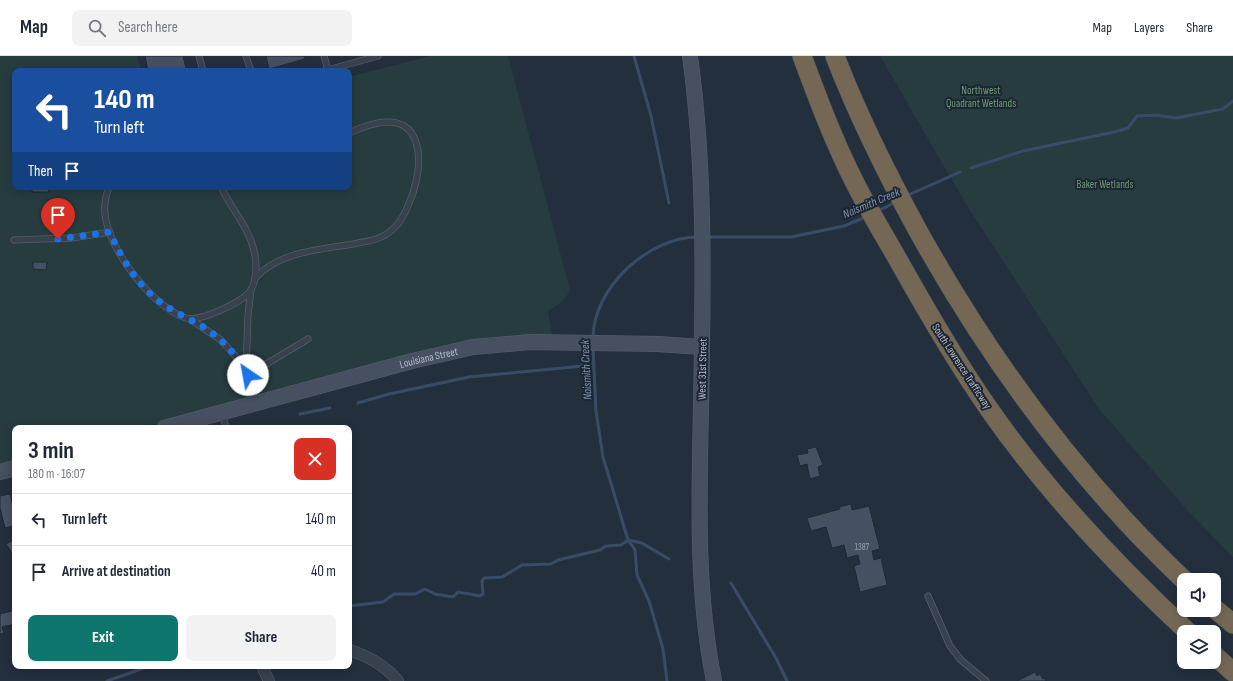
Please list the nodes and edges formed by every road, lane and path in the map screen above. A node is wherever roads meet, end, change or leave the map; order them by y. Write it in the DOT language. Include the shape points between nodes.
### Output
graph roads {
  1 [pos="199,56"];
  2 [pos="246,56"];
  3 [pos="324,56"];
  4 [pos="378,56"];
  5 [pos="690,56"];
  6 [pos="802,56"];
  7 [pos="835,56"];
  8 [pos="202,68"];
  9 [pos="249,68"];
  10 [pos="326,68"];
  11 [pos="333,68"];
  12 [pos="352,132"];
  13 [pos="108,190"];
  14 [pos="223,190"];
  15 [pos="110,232"];
  16 [pos="14,240"];
  17 [pos="255,278"];
  18 [pos="251,290"];
  19 [pos="186,318"];
  20 [pos="308,339"];
  21 [pos="702,347"];
  22 [pos="246,368"];
  23 [pos="248,375"];
  24 [pos="256,403"];
  25 [pos="222,412"];
  26 [pos="175,425"];
  27 [pos="225,425"];
  28 [pos="12,469"];
  29 [pos="0,472"];
  30 [pos="1177,573"];
  31 [pos="928,596"];
  32 [pos="1221,614"];
  33 [pos="1233,624"];
  34 [pos="1181,625"];
  35 [pos="352,651"];
  36 [pos="1221,661"];
  37 [pos="263,669"];
  38 [pos="1233,672"];
  39 [pos="269,681"];
  40 [pos="398,681"];
  41 [pos="714,681"];
  42 [pos="986,681"];
  1 -- 8 [label="lane"];
  2 -- 9 [label="lane"];
  3 -- 10 [label="lane"];
  4 -- 11 [label="lane"];
  5 -- 21 [label="main road, West 31st Street" via="701,191"];
  6 -- 34 [label="highway, South Lawrence Trafficway" via="830,129 855,183 969,380 1019,449 1101,544"];
  7 -- 30 [label="highway" via="886,173 928,249 989,347 1048,431 1096,490"];
  12 -- 17 [label="lane" via="378,123 390,122 406,128 413,135 420,154 420,168 400,222 393,230 376,240 289,256 263,269"];
  13 -- 15 [label="lane" via="105,214"];
  14 -- 17 [label="lane" via="250,237 256,266"];
  15 -- 16 [label="lane" via="72,238"];
  15 -- 19 [label="lane" via="136,278 163,304"];
  17 -- 18 [label="lane"];
  18 -- 19 [label="lane" via="233,304 214,313"];
  18 -- 22 [label="lane"];
  19 -- 22 [label="lane" via="221,340"];
  20 -- 23 [label="lane"];
  21 -- 24 [label="main road, Louisiana Street" via="561,342 512,343 451,352"];
  21 -- 41 [label="main road, West 31st Street" via="699,558"];
  22 -- 23 [label="lane"];
  23 -- 24 [label="lane"];
  24 -- 25 [label="main road, Louisiana Street"];
  25 -- 26 [label="main road, Louisiana Street"];
  25 -- 27 [label="lane"];
  28 -- 29 [label="main road"];
  31 -- 42 [label="lane" via="950,646 961,660"];
  32 -- 33 [label="highway"];
  35 -- 40 [label="street" via="373,659"];
  36 -- 38 [label="highway"];
  37 -- 39 [label="street"];
}
